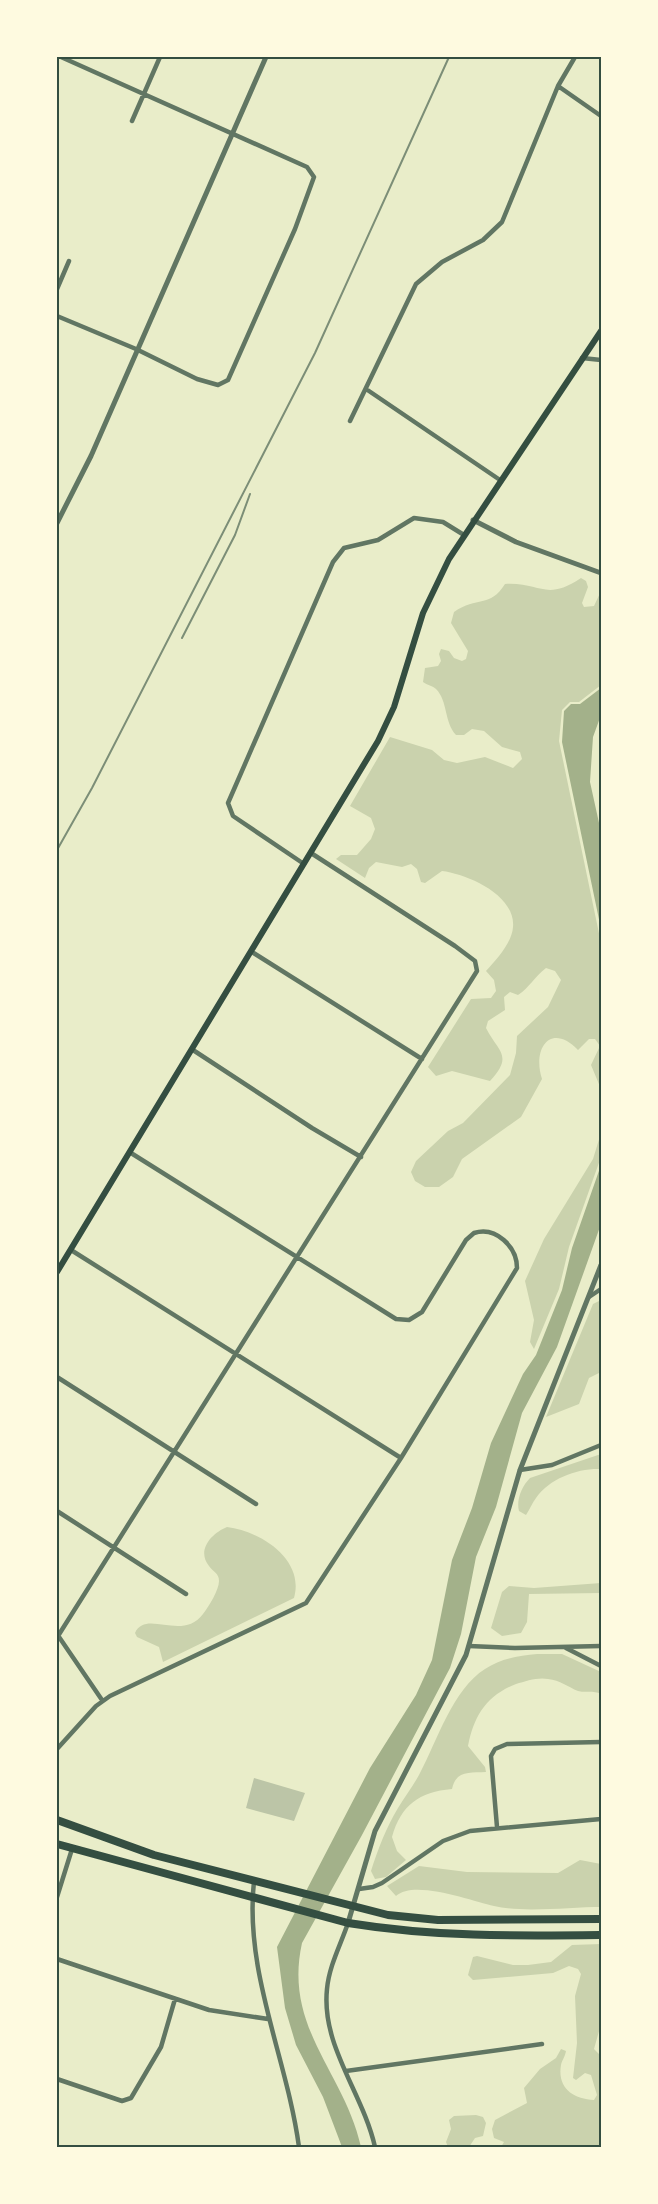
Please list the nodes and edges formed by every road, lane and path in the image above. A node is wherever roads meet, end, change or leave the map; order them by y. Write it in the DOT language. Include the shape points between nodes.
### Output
graph roads {
  1 [pos="160,57"];
  2 [pos="266,57"];
  3 [pos="575,57"];
  4 [pos="59,58"];
  5 [pos="558,86"];
  6 [pos="143,94"];
  7 [pos="601,116"];
  8 [pos="132,121"];
  9 [pos="232,133"];
  10 [pos="69,261"];
  11 [pos="57,289"];
  12 [pos="57,316"];
  13 [pos="601,331"];
  14 [pos="136,349"];
  15 [pos="582,358"];
  16 [pos="601,360"];
  17 [pos="366,389"];
  18 [pos="350,421"];
  19 [pos="500,480"];
  20 [pos="473,520"];
  21 [pos="57,523"];
  22 [pos="464,535"];
  23 [pos="601,573"];
  24 [pos="311,853"];
  25 [pos="304,864"];
  26 [pos="252,952"];
  27 [pos="193,1050"];
  28 [pos="422,1059"];
  29 [pos="131,1153"];
  30 [pos="361,1156"];
  31 [pos="71,1250"];
  32 [pos="298,1257"];
  33 [pos="601,1265"];
  34 [pos="57,1272"];
  35 [pos="601,1289"];
  36 [pos="589,1297"];
  37 [pos="237,1353"];
  38 [pos="57,1377"];
  39 [pos="601,1446"];
  40 [pos="175,1451"];
  41 [pos="401,1458"];
  42 [pos="520,1470"];
  43 [pos="256,1504"];
  44 [pos="57,1511"];
  45 [pos="114,1547"];
  46 [pos="186,1594"];
  47 [pos="58,1635"];
  48 [pos="469,1646"];
  49 [pos="601,1646"];
  50 [pos="563,1647"];
  51 [pos="601,1666"];
  52 [pos="102,1700"];
  53 [pos="601,1742"];
  54 [pos="57,1749"];
  55 [pos="601,1819"];
  56 [pos="57,1820"];
  57 [pos="498,1827"];
  58 [pos="57,1844"];
  59 [pos="72,1850"];
  60 [pos="254,1881"];
  61 [pos="359,1889"];
  62 [pos="57,1897"];
  63 [pos="252,1898"];
  64 [pos="353,1908"];
  65 [pos="601,1919"];
  66 [pos="348,1923"];
  67 [pos="601,1935"];
  68 [pos="57,1959"];
  69 [pos="175,1999"];
  70 [pos="268,2019"];
  71 [pos="542,2044"];
  72 [pos="346,2071"];
  73 [pos="57,2079"];
  74 [pos="298,2147"];
  75 [pos="375,2147"];
  1 -- 6 [label="street"];
  2 -- 9 [label="street"];
  3 -- 5 [label="street"];
  4 -- 6 [label="street"];
  5 -- 7 [label="street"];
  5 -- 17 [label="street" via="502,222 483,240 442,262 416,284"];
  6 -- 8 [label="street"];
  6 -- 9 [label="street"];
  9 -- 14 [label="street"];
  9 -- 14 [label="street" via="312,170 314,182 228,380 214,385"];
  10 -- 11 [label="street"];
  12 -- 14 [label="street"];
  13 -- 15 [label="main road"];
  14 -- 21 [label="street" via="91,456"];
  15 -- 16 [label="street"];
  15 -- 19 [label="main road"];
  17 -- 18 [label="street"];
  17 -- 19 [label="street"];
  19 -- 20 [label="main road"];
  20 -- 22 [label="main road"];
  20 -- 23 [label="street" via="516,542"];
  22 -- 24 [label="main road" via="423,613 388,722"];
  22 -- 25 [label="street" via="443,522 414,518 378,540 344,548 333,562 228,803 233,816"];
  24 -- 25 [label="main road"];
  24 -- 28 [label="street" via="477,964 477,971"];
  25 -- 26 [label="main road"];
  26 -- 27 [label="main road"];
  26 -- 28 [label="street"];
  27 -- 29 [label="main road"];
  27 -- 30 [label="street"];
  28 -- 30 [label="street"];
  29 -- 31 [label="main road"];
  29 -- 32 [label="street"];
  30 -- 32 [label="street"];
  31 -- 34 [label="main road"];
  31 -- 37 [label="street"];
  32 -- 37 [label="street"];
  32 -- 41 [label="street" via="388,1315 409,1320 422,1312 474,1233 501,1238 513,1249 517,1261 514,1275"];
  33 -- 36 [label="street"];
  35 -- 36 [label="street"];
  36 -- 42 [label="street"];
  37 -- 40 [label="street"];
  37 -- 41 [label="street"];
  38 -- 40 [label="street"];
  39 -- 42 [label="street" via="552,1465"];
  40 -- 43 [label="street"];
  40 -- 45 [label="street"];
  41 -- 52 [label="street" via="306,1604"];
  42 -- 48 [label="street"];
  44 -- 45 [label="street"];
  45 -- 46 [label="street"];
  45 -- 47 [label="street"];
  47 -- 52 [label="street"];
  48 -- 50 [label="street"];
  48 -- 61 [label="street" via="380,1818"];
  49 -- 50 [label="street"];
  50 -- 51 [label="street"];
  52 -- 54 [label="street"];
  53 -- 57 [label="street" via="507,1744 495,1749 492,1756"];
  55 -- 57 [label="street"];
  56 -- 60 [label="highway" via="142,1851"];
  57 -- 61 [label="street" via="458,1835 427,1851 382,1883"];
  58 -- 59 [label="highway"];
  59 -- 62 [label="street"];
  59 -- 63 [label="highway"];
  60 -- 63 [label="street"];
  60 -- 64 [label="highway"];
  61 -- 64 [label="street"];
  63 -- 66 [label="highway"];
  63 -- 70 [label="street" via="254,1937"];
  64 -- 65 [label="highway" via="438,1920"];
  64 -- 66 [label="street"];
  66 -- 67 [label="highway" via="434,1935"];
  66 -- 72 [label="street" via="327,1991 333,2040"];
  68 -- 69 [label="street"];
  69 -- 70 [label="street" via="218,2013"];
  69 -- 73 [label="street" via="160,2047 131,2098 123,2101"];
  70 -- 74 [label="street"];
  71 -- 72 [label="street"];
  72 -- 75 [label="street"];
}
